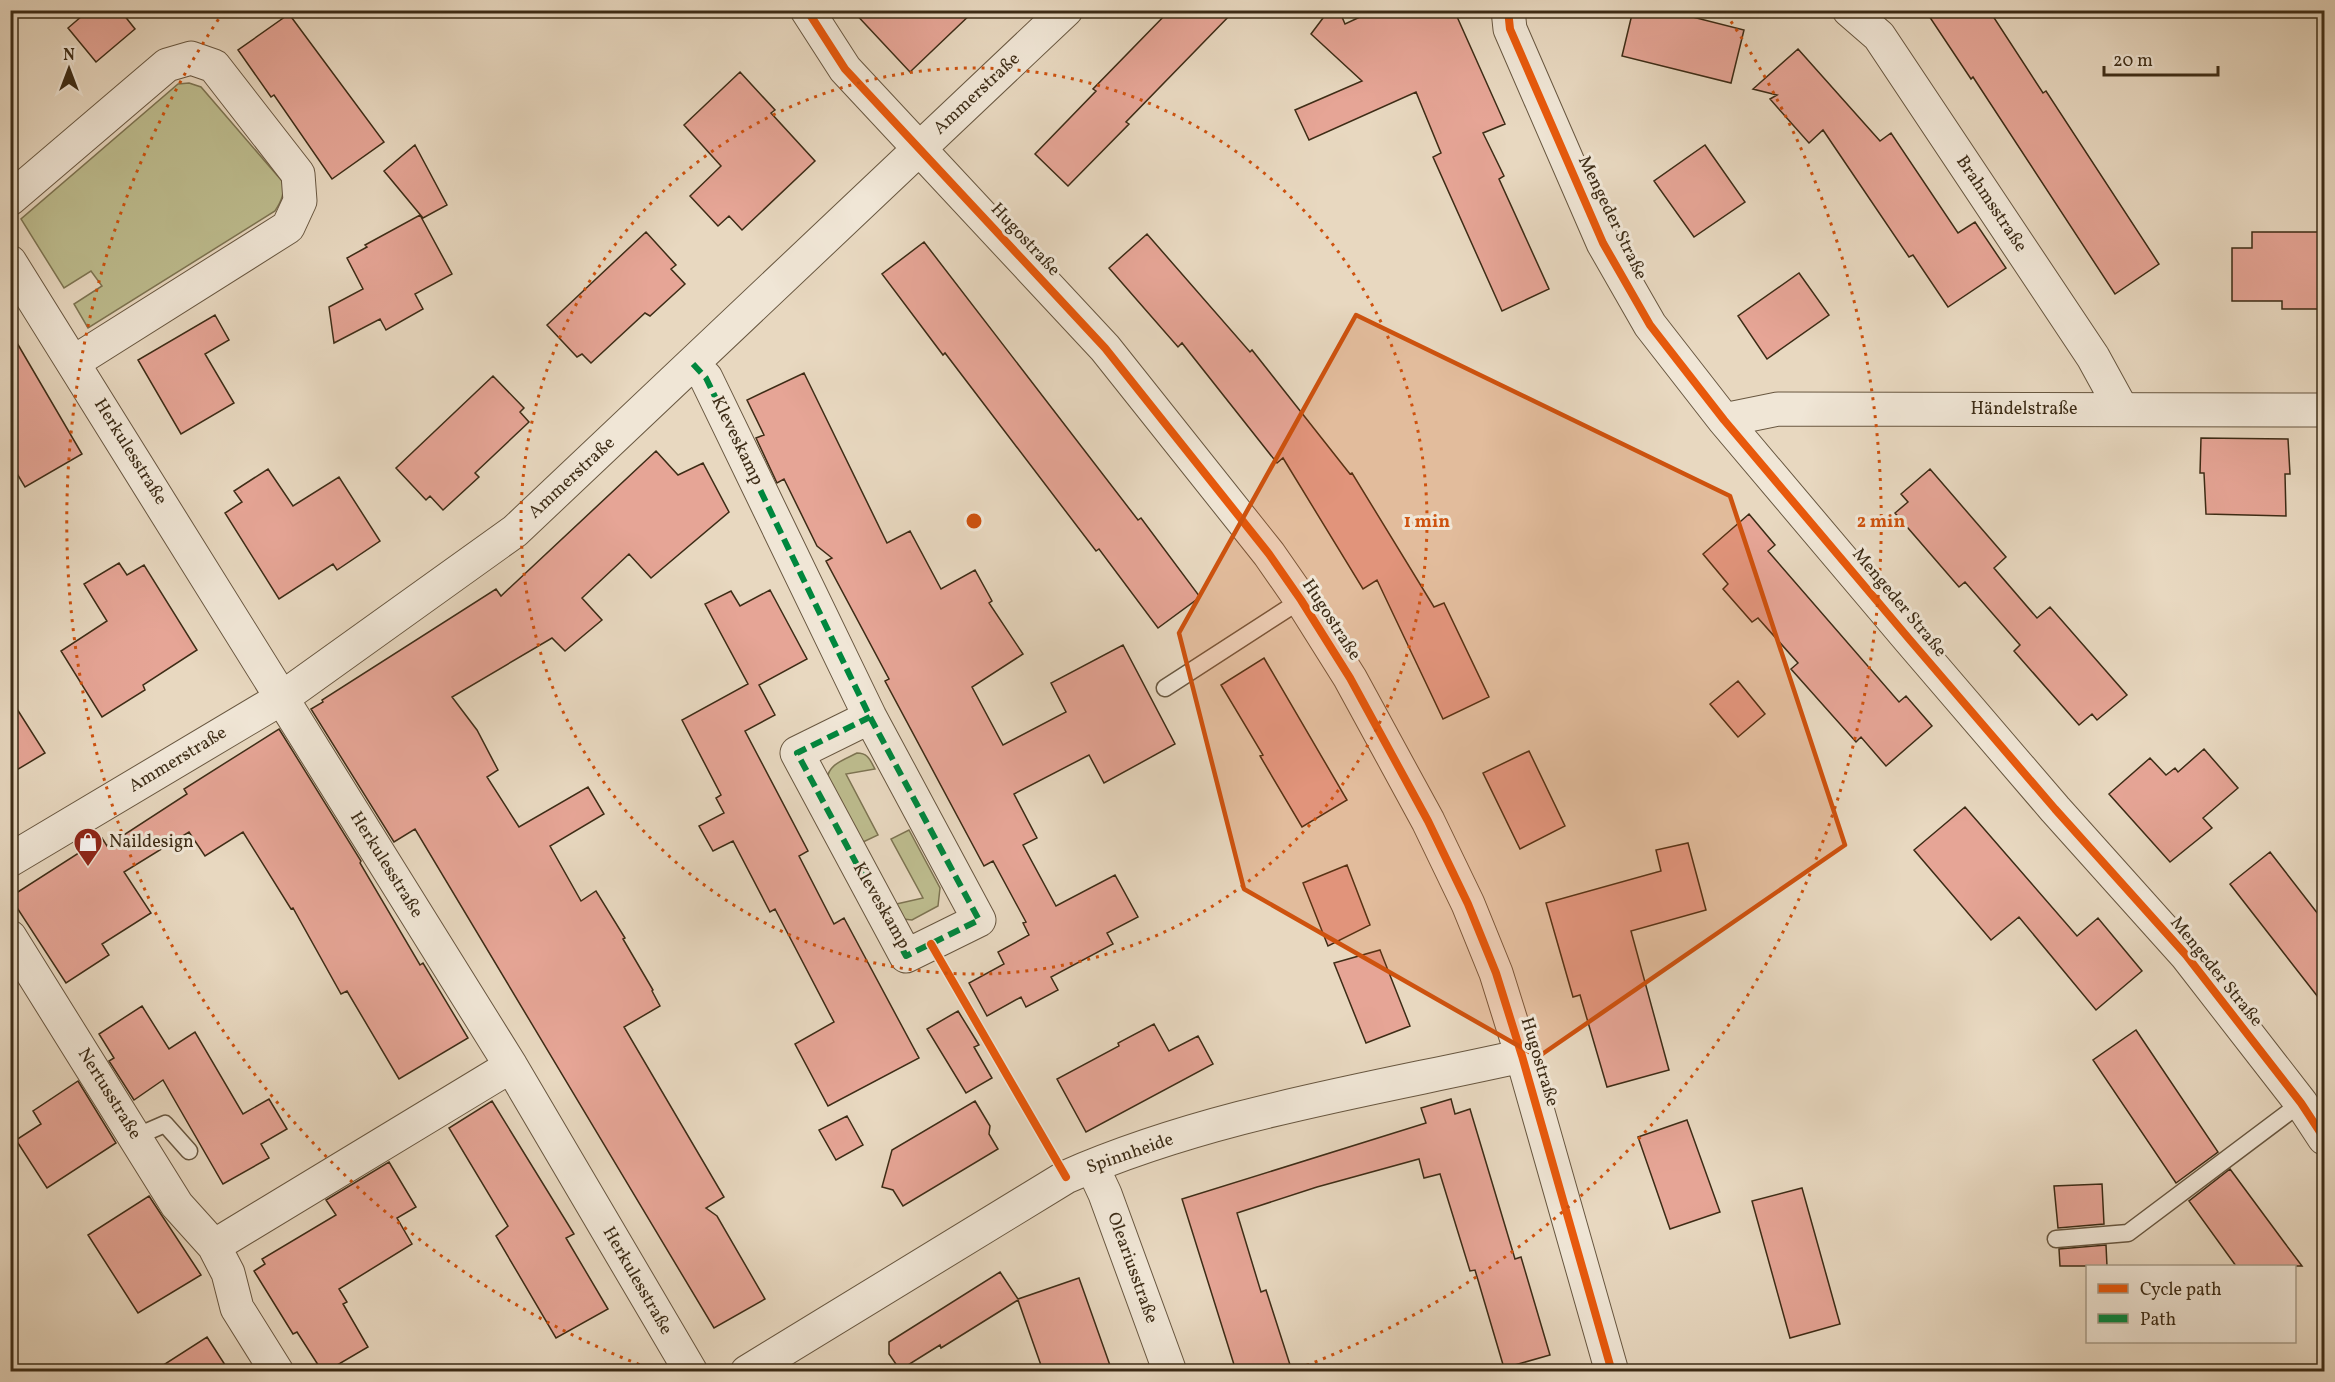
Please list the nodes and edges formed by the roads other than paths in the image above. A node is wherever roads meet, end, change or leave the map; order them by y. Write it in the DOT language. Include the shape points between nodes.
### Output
graph roads {
  1 [pos="807,10"];
  2 [pos="1066,10"];
  3 [pos="1849,10"];
  4 [pos="1506,17"];
  5 [pos="920,147"];
  6 [pos="10,199"];
  7 [pos="10,262"];
  8 [pos="74,362"];
  9 [pos="693,364"];
  10 [pos="2121,408"];
  11 [pos="2325,410"];
  12 [pos="1724,420"];
  13 [pos="1301,600"];
  14 [pos="1165,688"];
  15 [pos="282,698"];
  16 [pos="870,717"];
  17 [pos="10,860"];
  18 [pos="10,937"];
  19 [pos="1522,1056"];
  20 [pos="511,1066"];
  21 [pos="2301,1103"];
  22 [pos="135,1137"];
  23 [pos="2325,1138"];
  24 [pos="189,1151"];
  25 [pos="1092,1166"];
  26 [pos="2056,1239"];
  27 [pos="214,1246"];
  28 [pos="277,1371"];
  29 [pos="690,1371"];
  30 [pos="747,1371"];
  31 [pos="1170,1371"];
  32 [pos="1612,1371"];
  1 -- 5 [label="street, Hugostraße" via="844,69"];
  2 -- 5 [label="street, Ammerstraße"];
  3 -- 10 [label="street, Brahmsstraße" via="1879,36 2093,357"];
  4 -- 12 [label="street, Mengeder Straße" via="1603,243 1650,325"];
  5 -- 9 [label="street, Ammerstraße"];
  5 -- 13 [label="street, Hugostraße" via="1105,348"];
  6 -- 8 [label="street" via="167,65 191,58 214,66 298,174 300,201 288,227"];
  7 -- 8 [label="street, Herkulesstraße"];
  8 -- 15 [label="street, Herkulesstraße"];
  9 -- 15 [label="street, Ammerstraße" via="515,531"];
  9 -- 16 [label="street, Kleveskamp" via="706,378"];
  10 -- 11 [label="street, Händelstraße"];
  10 -- 12 [label="street, Händelstraße" via="1778,409"];
  12 -- 21 [label="street, Mengeder Straße" via="2047,800 2186,955"];
  13 -- 14 [label="lane"];
  13 -- 19 [label="street, Hugostraße" via="1350,678 1428,821 1496,973"];
  15 -- 17 [label="street, Ammerstraße"];
  15 -- 20 [label="street, Herkulesstraße"];
  16 -- 16 [label="street, Kleveskamp" via="979,920 906,956 797,753"];
  18 -- 22 [label="street, Nertusstraße"];
  19 -- 25 [label="street, Spinnheide" via="1226,1121"];
  19 -- 32 [label="street, Hugostraße"];
  20 -- 27 [label="street"];
  20 -- 29 [label="street, Herkulesstraße"];
  21 -- 23 [label="street, Mengeder Straße"];
  21 -- 26 [label="lane" via="2128,1233"];
  22 -- 24 [label="lane" via="165,1124"];
  22 -- 27 [label="street, Nertusstraße" via="177,1205"];
  25 -- 30 [label="street, Spinnheide"];
  25 -- 31 [label="street, Oleariusstraße"];
  27 -- 28 [label="street, Nertusstraße" via="228,1273 237,1308"];
}
